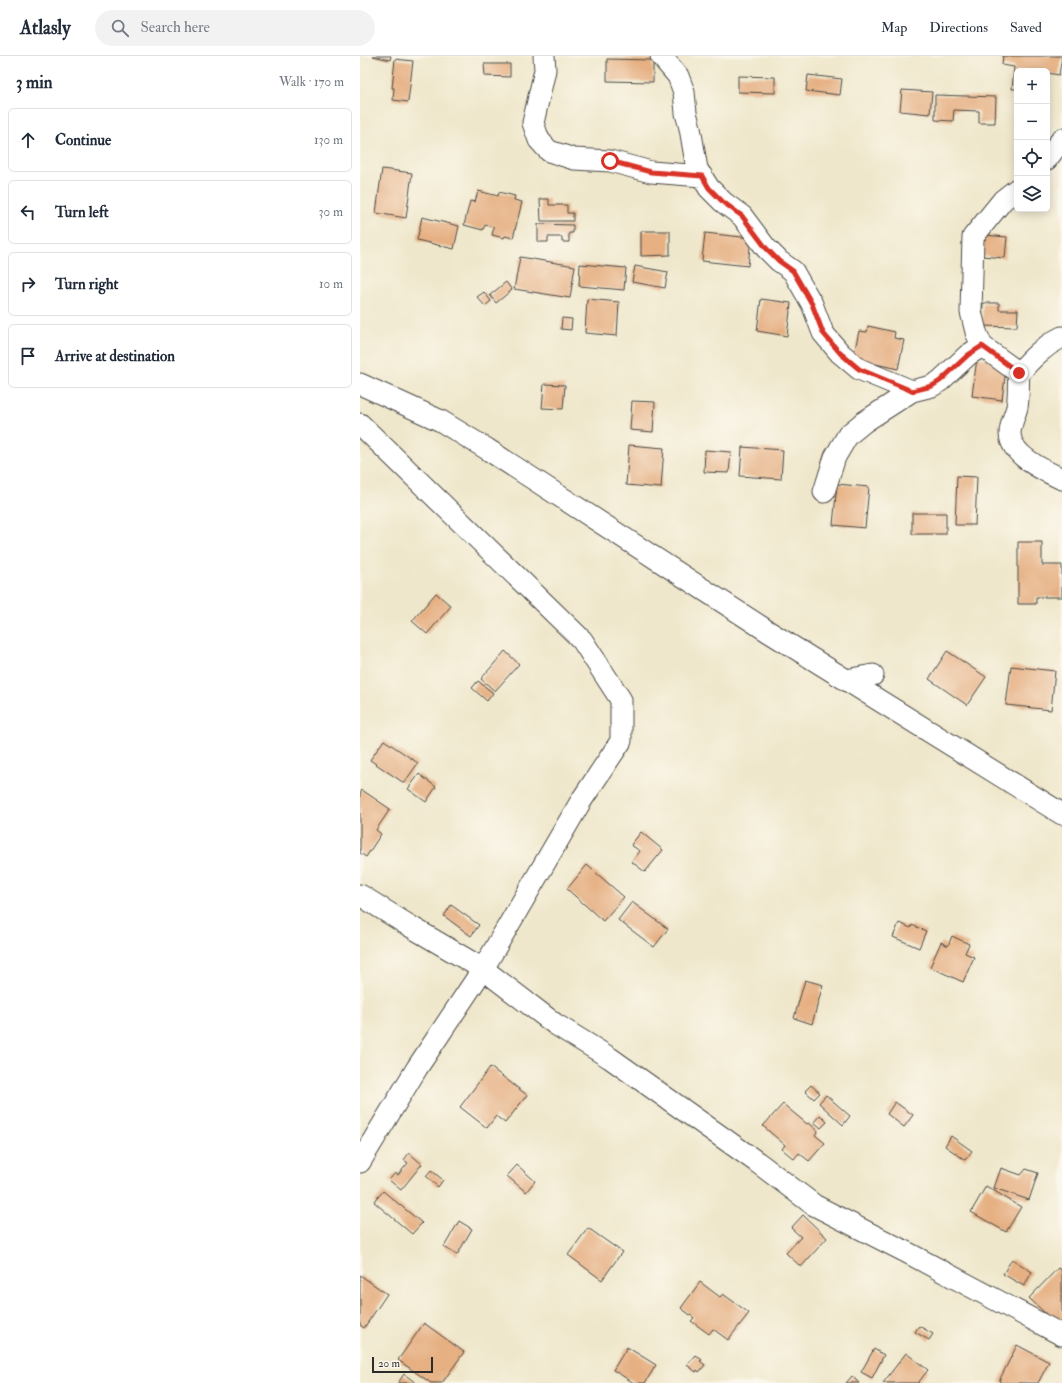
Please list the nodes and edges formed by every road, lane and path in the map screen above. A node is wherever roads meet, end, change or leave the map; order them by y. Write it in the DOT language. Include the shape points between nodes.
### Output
graph roads {
  1 [pos="544,56"];
  2 [pos="661,56"];
  3 [pos="1062,139"];
  4 [pos="1050,155"];
  5 [pos="702,176"];
  6 [pos="1014,191"];
  7 [pos="1062,338"];
  8 [pos="982,346"];
  9 [pos="1019,373"];
  10 [pos="360,384"];
  11 [pos="912,391"];
  12 [pos="360,424"];
  13 [pos="1062,479"];
  14 [pos="824,492"];
  15 [pos="873,675"];
  16 [pos="846,680"];
  17 [pos="1062,814"];
  18 [pos="360,895"];
  19 [pos="483,969"];
  20 [pos="360,1162"];
  21 [pos="1062,1334"];
  1 -- 5 [label="street" via="545,70 533,123 539,140 549,151 574,159 610,161 651,172"];
  2 -- 5 [label="street" via="678,76 682,87 697,169"];
  3 -- 4 [label="street"];
  5 -- 11 [label="street" via="709,188 742,216 766,248 793,271 812,304 823,333 840,353 859,369"];
  6 -- 8 [label="street" via="1003,200 973,237 971,312"];
  7 -- 9 [label="street" via="1042,349"];
  8 -- 9 [label="street"];
  8 -- 11 [label="street" via="968,355 940,381 932,386"];
  9 -- 13 [label="street" via="1011,439 1020,454 1042,470"];
  10 -- 16 [label="street" via="441,421 487,449"];
  11 -- 14 [label="street" via="848,435 835,458"];
  12 -- 19 [label="street" via="582,640 621,700 621,741 581,801"];
  15 -- 16 [label="street"];
  16 -- 17 [label="street"];
  18 -- 19 [label="street"];
  19 -- 20 [label="street"];
  19 -- 21 [label="street" via="555,1024 610,1058 814,1205"];
}
